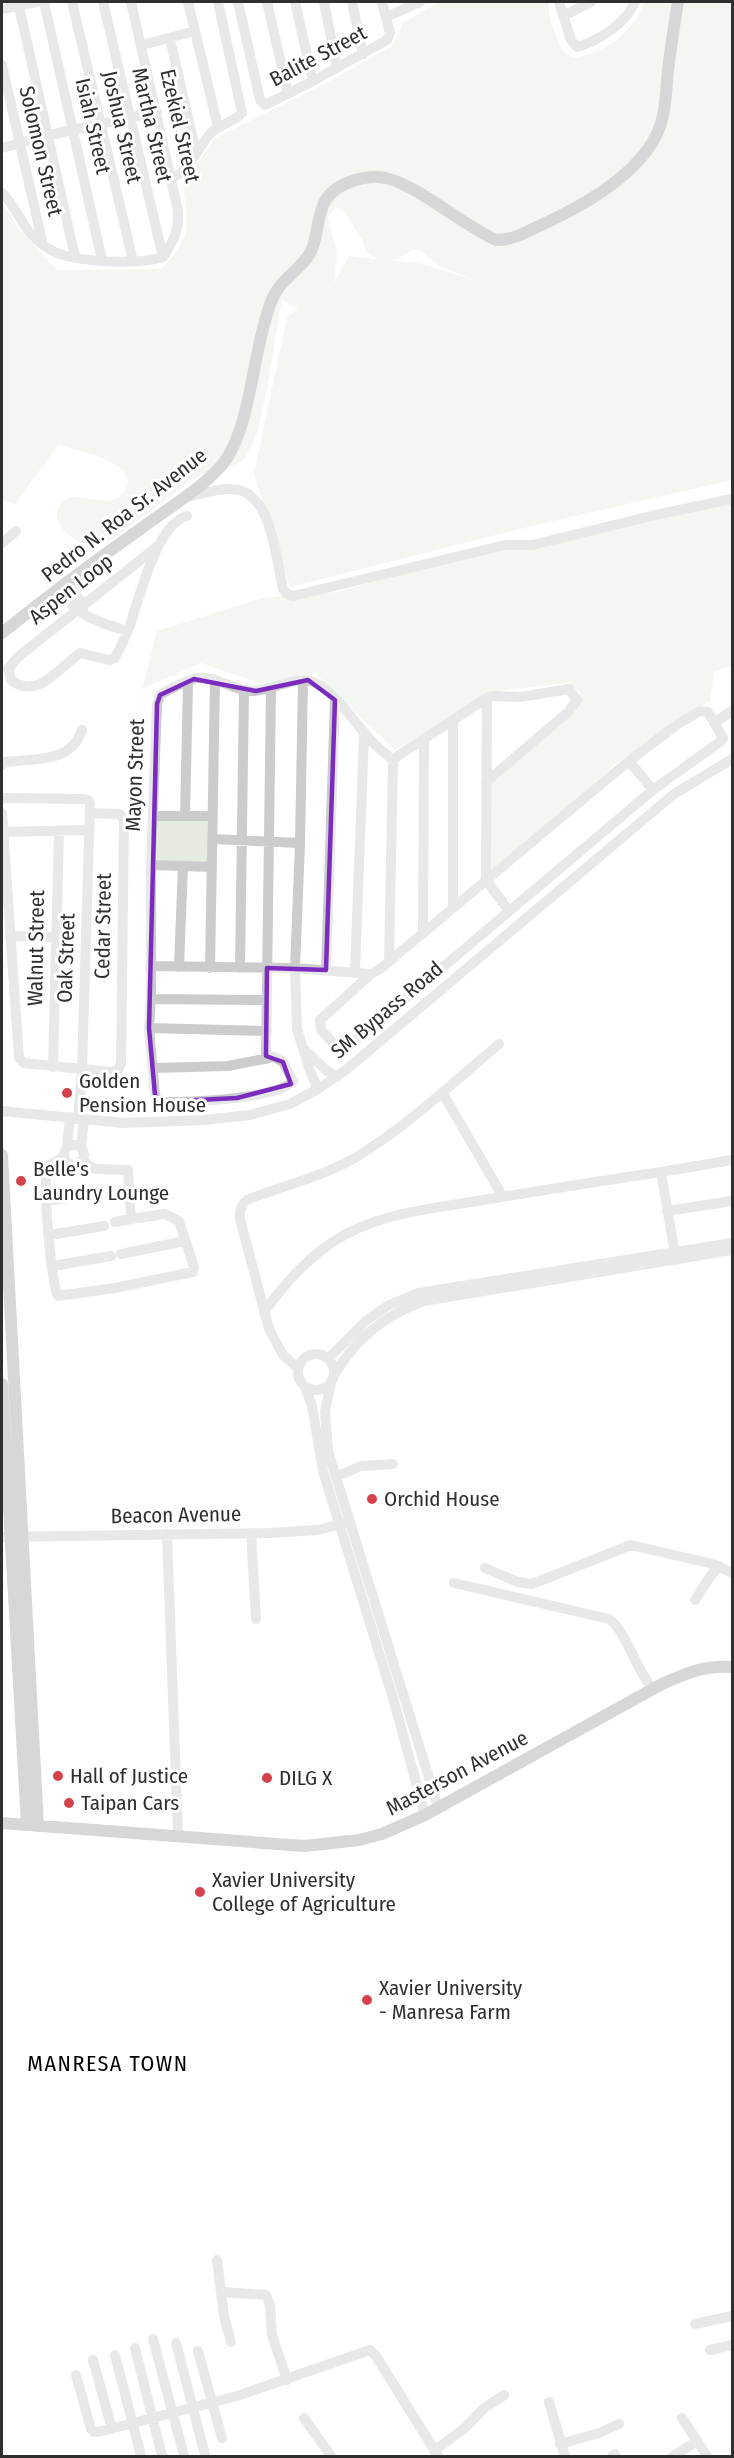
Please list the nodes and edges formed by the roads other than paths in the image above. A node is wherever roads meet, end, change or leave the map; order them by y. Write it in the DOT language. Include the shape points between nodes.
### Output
graph roads {
  1 [pos="36,2"];
  2 [pos="44,2"];
  3 [pos="72,2"];
  4 [pos="103,2"];
  5 [pos="131,2"];
  6 [pos="188,2"];
  7 [pos="218,2"];
  8 [pos="238,2"];
  9 [pos="267,2"];
  10 [pos="295,2"];
  11 [pos="324,2"];
  12 [pos="352,2"];
  13 [pos="382,2"];
  14 [pos="559,2"];
  15 [pos="591,2"];
  16 [pos="635,2"];
  17 [pos="678,2"];
  18 [pos="18,3"];
  19 [pos="413,3"];
  20 [pos="2,9"];
  21 [pos="563,16"];
  22 [pos="386,17"];
  23 [pos="195,31"];
  24 [pos="170,39"];
  25 [pos="142,45"];
  26 [pos="363,54"];
  27 [pos="2,65"];
  28 [pos="337,68"];
  29 [pos="313,81"];
  30 [pos="288,94"];
  31 [pos="157,112"];
  32 [pos="130,118"];
  33 [pos="101,124"];
  34 [pos="218,127"];
  35 [pos="74,130"];
  36 [pos="49,135"];
  37 [pos="21,144"];
  38 [pos="2,148"];
  39 [pos="196,152"];
  40 [pos="172,178"];
  41 [pos="2,193"];
  42 [pos="43,245"];
  43 [pos="75,257"];
  44 [pos="163,257"];
  45 [pos="102,260"];
  46 [pos="133,261"];
  47 [pos="183,498"];
  48 [pos="732,499"];
  49 [pos="187,516"];
  50 [pos="15,531"];
  51 [pos="2,543"];
  52 [pos="158,546"];
  53 [pos="62,587"];
  54 [pos="80,609"];
  55 [pos="128,631"];
  56 [pos="2,633"];
  57 [pos="215,680"];
  58 [pos="303,680"];
  59 [pos="188,683"];
  60 [pos="271,688"];
  61 [pos="244,690"];
  62 [pos="487,698"];
  63 [pos="335,700"];
  64 [pos="732,711"];
  65 [pos="453,721"];
  66 [pos="714,723"];
  67 [pos="82,730"];
  68 [pos="364,735"];
  69 [pos="424,739"];
  70 [pos="393,759"];
  71 [pos="732,759"];
  72 [pos="629,761"];
  73 [pos="2,765"];
  74 [pos="486,782"];
  75 [pos="653,790"];
  76 [pos="2,798"];
  77 [pos="2,813"];
  78 [pos="90,813"];
  79 [pos="153,816"];
  80 [pos="185,816"];
  81 [pos="212,816"];
  82 [pos="89,830"];
  83 [pos="59,831"];
  84 [pos="3,832"];
  85 [pos="213,839"];
  86 [pos="243,841"];
  87 [pos="270,841"];
  88 [pos="300,843"];
  89 [pos="151,865"];
  90 [pos="183,866"];
  91 [pos="212,867"];
  92 [pos="486,880"];
  93 [pos="453,908"];
  94 [pos="509,911"];
  95 [pos="423,934"];
  96 [pos="10,936"];
  97 [pos="55,937"];
  98 [pos="389,962"];
  99 [pos="150,966"];
  100 [pos="179,967"];
  101 [pos="210,968"];
  102 [pos="240,968"];
  103 [pos="267,968"];
  104 [pos="295,968"];
  105 [pos="326,970"];
  106 [pos="355,971"];
  107 [pos="371,974"];
  108 [pos="151,999"];
  109 [pos="267,1000"];
  110 [pos="149,1028"];
  111 [pos="267,1030"];
  112 [pos="499,1044"];
  113 [pos="304,1049"];
  114 [pos="266,1059"];
  115 [pos="53,1067"];
  116 [pos="154,1068"];
  117 [pos="82,1070"];
  118 [pos="337,1077"];
  119 [pos="318,1089"];
  120 [pos="442,1092"];
  121 [pos="2,1112"];
  122 [pos="78,1118"];
  123 [pos="81,1148"];
  124 [pos="65,1152"];
  125 [pos="2,1155"];
  126 [pos="82,1160"];
  127 [pos="732,1160"];
  128 [pos="661,1172"];
  129 [pos="98,1194"];
  130 [pos="503,1197"];
  131 [pos="46,1201"];
  132 [pos="732,1201"];
  133 [pos="667,1210"];
  134 [pos="131,1220"];
  135 [pos="116,1222"];
  136 [pos="104,1226"];
  137 [pos="50,1235"];
  138 [pos="185,1241"];
  139 [pos="732,1243"];
  140 [pos="732,1250"];
  141 [pos="675,1256"];
  142 [pos="53,1266"];
  143 [pos="5,1292"];
  144 [pos="264,1312"];
  145 [pos="328,1359"];
  146 [pos="298,1368"];
  147 [pos="332,1379"];
  148 [pos="2,1384"];
  149 [pos="305,1387"];
  150 [pos="393,1464"];
  151 [pos="336,1477"];
  152 [pos="350,1521"];
  153 [pos="339,1524"];
  154 [pos="251,1533"];
  155 [pos="167,1534"];
  156 [pos="12,1543"];
  157 [pos="727,1567"];
  158 [pos="485,1568"];
  159 [pos="454,1583"];
  160 [pos="695,1600"];
  161 [pos="256,1619"];
  162 [pos="732,1667"];
  163 [pos="653,1689"];
  164 [pos="417,1741"];
  165 [pos="405,1745"];
  166 [pos="438,1807"];
  167 [pos="425,1815"];
  168 [pos="2,1823"];
  169 [pos="32,1825"];
  170 [pos="178,1836"];
  171 [pos="217,2260"];
  172 [pos="222,2292"];
  173 [pos="732,2316"];
  174 [pos="695,2324"];
  175 [pos="153,2339"];
  176 [pos="231,2342"];
  177 [pos="176,2343"];
  178 [pos="732,2345"];
  179 [pos="135,2348"];
  180 [pos="710,2350"];
  181 [pos="198,2351"];
  182 [pos="115,2355"];
  183 [pos="93,2360"];
  184 [pos="76,2375"];
  185 [pos="287,2380"];
  186 [pos="504,2395"];
  187 [pos="549,2402"];
  188 [pos="213,2403"];
  189 [pos="194,2407"];
  190 [pos="173,2413"];
  191 [pos="304,2418"];
  192 [pos="682,2418"];
  193 [pos="153,2419"];
  194 [pos="619,2424"];
  195 [pos="133,2425"];
  196 [pos="112,2429"];
  197 [pos="222,2438"];
  198 [pos="696,2442"];
  199 [pos="560,2444"];
  200 [pos="436,2454"];
  201 [pos="206,2455"];
  202 [pos="673,2456"];
  203 [pos="141,2457"];
  204 [pos="162,2457"];
  205 [pos="184,2457"];
  206 [pos="330,2457"];
  207 [pos="565,2457"];
  208 [pos="707,2457"];
  1 -- 18 [label="street"];
  2 -- 35 [label="street, Isiah Street"];
  3 -- 33 [label="street, Joshua Street"];
  4 -- 32 [label="street, Martha Street"];
  5 -- 25 [label="street, Ezekiel Street"];
  6 -- 23 [label="street"];
  7 -- 34 [label="street" via="242,110 240,116"];
  8 -- 30 [label="street, Balite Street" via="260,100 263,104"];
  9 -- 30 [label="street"];
  10 -- 29 [label="street"];
  11 -- 28 [label="street"];
  12 -- 26 [label="street"];
  13 -- 22 [label="street"];
  14 -- 21 [label="street"];
  15 -- 21 [label="street"];
  16 -- 21 [label="street" via="610,30 578,47 571,40"];
  17 -- 47 [label="main road, Pedro N. Roa Sr. Avenue" via="664,110 654,140 610,186 567,213 509,240 496,240 385,178 357,180 330,194 308,257 283,281 271,301 233,446 222,465"];
  18 -- 20 [label="street"];
  18 -- 36 [label="street"];
  19 -- 22 [label="street"];
  22 -- 26 [label="street, Balite Street" via="389,38"];
  23 -- 24 [label="street"];
  23 -- 34 [label="street"];
  24 -- 25 [label="street"];
  24 -- 39 [label="street"];
  25 -- 31 [label="street, Ezekiel Street"];
  26 -- 28 [label="street, Balite Street"];
  27 -- 37 [label="street, Solomon Street"];
  28 -- 29 [label="street, Balite Street"];
  29 -- 30 [label="street, Balite Street"];
  31 -- 32 [label="street"];
  31 -- 40 [label="street, Ezekiel Street"];
  32 -- 33 [label="street"];
  32 -- 44 [label="street, Martha Street"];
  33 -- 35 [label="street"];
  33 -- 46 [label="street, Joshua Street"];
  34 -- 39 [label="street"];
  35 -- 36 [label="street"];
  35 -- 45 [label="street, Isiah Street"];
  36 -- 37 [label="street"];
  36 -- 43 [label="street"];
  37 -- 38 [label="street"];
  37 -- 42 [label="street, Solomon Street"];
  39 -- 40 [label="street" via="180,174"];
  40 -- 44 [label="street, Ezekiel Street" via="178,229"];
  41 -- 42 [label="street"];
  42 -- 43 [label="street" via="58,254"];
  43 -- 45 [label="street"];
  44 -- 46 [label="street"];
  45 -- 46 [label="street"];
  47 -- 48 [label="street" via="231,489 259,504 267,518 284,589 293,596 505,545 532,545"];
  47 -- 53 [label="main road, Pedro N. Roa Sr. Avenue"];
  49 -- 52 [label="street" via="176,520"];
  50 -- 51 [label="street"];
  52 -- 54 [label="street, Aspen Loop"];
  52 -- 55 [label="street"];
  53 -- 54 [label="street"];
  53 -- 56 [label="main road, Pedro N. Roa Sr. Avenue"];
  54 -- 55 [label="street" via="103,624"];
  54 -- 55 [label="street, Aspen Loop" via="10,665 9,676 16,684 39,686 80,653 112,660"];
  57 -- 59 [label="street, Mayon Street" via="194,679"];
  57 -- 61 [label="street, Mayon Street"];
  57 -- 81 [label="street"];
  58 -- 60 [label="street, Mayon Street"];
  58 -- 63 [label="street" via="317,684"];
  58 -- 88 [label="street"];
  59 -- 79 [label="street, Mayon Street" via="158,699"];
  59 -- 80 [label="street"];
  60 -- 61 [label="street, Mayon Street"];
  60 -- 87 [label="street"];
  61 -- 86 [label="street"];
  62 -- 65 [label="street"];
  62 -- 74 [label="street"];
  62 -- 74 [label="street" via="569,689 577,700 550,729"];
  63 -- 68 [label="street"];
  63 -- 105 [label="street"];
  64 -- 66 [label="street"];
  65 -- 69 [label="street"];
  65 -- 93 [label="street"];
  66 -- 72 [label="street" via="708,712 700,711"];
  66 -- 75 [label="street" via="722,740"];
  67 -- 73 [label="street" via="76,744 59,754"];
  68 -- 70 [label="street"];
  68 -- 106 [label="street"];
  69 -- 70 [label="street"];
  69 -- 95 [label="street"];
  70 -- 98 [label="street"];
  71 -- 118 [label="street, SM Bypass Road" via="674,794"];
  72 -- 75 [label="street"];
  72 -- 92 [label="street"];
  74 -- 92 [label="street"];
  75 -- 94 [label="street"];
  76 -- 78 [label="street, Oak Street" via="88,800"];
  77 -- 84 [label="street"];
  78 -- 82 [label="street, Oak Street"];
  78 -- 117 [label="street, Cedar Street" via="119,814 124,819 121,1063 118,1070 111,1072"];
  79 -- 80 [label="street"];
  79 -- 89 [label="street, Mayon Street"];
  80 -- 81 [label="street"];
  81 -- 85 [label="street"];
  82 -- 83 [label="street"];
  82 -- 117 [label="street, Oak Street"];
  83 -- 84 [label="street"];
  83 -- 97 [label="street, Walnut Street"];
  84 -- 96 [label="street"];
  85 -- 86 [label="street"];
  85 -- 91 [label="street"];
  86 -- 87 [label="street"];
  86 -- 102 [label="street"];
  87 -- 88 [label="street"];
  87 -- 103 [label="street"];
  88 -- 104 [label="street"];
  89 -- 90 [label="street"];
  89 -- 99 [label="street, Mayon Street"];
  90 -- 91 [label="street"];
  90 -- 100 [label="street"];
  91 -- 101 [label="street"];
  92 -- 93 [label="street"];
  92 -- 94 [label="street"];
  93 -- 95 [label="street"];
  94 -- 107 [label="street" via="347,1048 339,1049 321,1030 320,1020"];
  95 -- 98 [label="street"];
  96 -- 97 [label="street"];
  96 -- 115 [label="street" via="19,1058 24,1063"];
  97 -- 115 [label="street, Walnut Street"];
  98 -- 107 [label="street"];
  99 -- 100 [label="street"];
  99 -- 108 [label="street, Mayon Street"];
  100 -- 101 [label="street"];
  101 -- 102 [label="street"];
  102 -- 103 [label="street"];
  103 -- 104 [label="street"];
  103 -- 109 [label="street"];
  104 -- 105 [label="street"];
  104 -- 113 [label="street" via="297,1029"];
  105 -- 106 [label="street"];
  106 -- 107 [label="street"];
  108 -- 109 [label="street"];
  108 -- 110 [label="street, Mayon Street"];
  109 -- 111 [label="street"];
  110 -- 111 [label="street"];
  110 -- 116 [label="street, Mayon Street"];
  111 -- 114 [label="street"];
  112 -- 120 [label="street"];
  113 -- 118 [label="street"];
  113 -- 119 [label="street"];
  114 -- 116 [label="street" via="228,1066"];
  114 -- 116 [label="street, Mayon Street" via="279,1058 292,1081 285,1088 237,1098 160,1102 155,1095"];
  115 -- 117 [label="street"];
  117 -- 122 [label="street, Oak Street"];
  118 -- 119 [label="street, SM Bypass Road"];
  119 -- 122 [label="street, SM Bypass Road" via="290,1104 250,1115 141,1122"];
  120 -- 130 [label="street"];
  120 -- 144 [label="street" via="358,1156 242,1205 240,1219"];
  121 -- 122 [label="street, SM Bypass Road"];
  122 -- 123 [label="street"];
  122 -- 124 [label="street"];
  123 -- 124 [label="street" via="74,1144"];
  123 -- 126 [label="street"];
  124 -- 126 [label="street" via="72,1165"];
  124 -- 131 [label="street" via="48,1166"];
  125 -- 143 [label="main road"];
  126 -- 134 [label="street" via="95,1169 134,1170"];
  127 -- 128 [label="street"];
  128 -- 130 [label="street"];
  128 -- 133 [label="street"];
  129 -- 131 [label="street"];
  130 -- 144 [label="street" via="382,1218 346,1234 296,1272"];
  131 -- 137 [label="street"];
  132 -- 133 [label="street"];
  133 -- 141 [label="street"];
  134 -- 135 [label="street"];
  134 -- 138 [label="street" via="170,1215 179,1221"];
  136 -- 137 [label="street"];
  137 -- 142 [label="street"];
  138 -- 142 [label="street"];
  138 -- 142 [label="street" via="193,1272 115,1288 58,1296"];
  139 -- 141 [label="street"];
  140 -- 141 [label="street"];
  141 -- 145 [label="street" via="418,1293 387,1306 367,1320"];
  141 -- 147 [label="street" via="424,1301 404,1308 358,1341"];
  143 -- 156 [label="main road"];
  144 -- 146 [label="street" via="277,1347"];
  145 -- 146 [label="street" via="309,1356"];
  145 -- 147 [label="street" via="333,1366"];
  146 -- 149 [label="street" via="298,1377"];
  147 -- 149 [label="street" via="317,1391"];
  147 -- 151 [label="street" via="326,1424 328,1451"];
  148 -- 156 [label="main road"];
  149 -- 153 [label="street"];
  150 -- 151 [label="street" via="361,1466"];
  151 -- 152 [label="street"];
  152 -- 153 [label="street, Beacon Avenue"];
  152 -- 164 [label="street"];
  153 -- 154 [label="street, Beacon Avenue" via="309,1531"];
  153 -- 165 [label="street"];
  154 -- 155 [label="street, Beacon Avenue"];
  154 -- 161 [label="street"];
  155 -- 156 [label="street, Beacon Avenue"];
  155 -- 170 [label="street"];
  156 -- 169 [label="main road"];
  157 -- 158 [label="street" via="631,1545 532,1584"];
  157 -- 160 [label="street" via="709,1578"];
  159 -- 163 [label="street" via="609,1618"];
  162 -- 163 [label="main road, Masterson Avenue" via="696,1669"];
  163 -- 166 [label="main road, Masterson Avenue"];
  164 -- 165 [label="street"];
  164 -- 166 [label="street"];
  165 -- 167 [label="street"];
  166 -- 167 [label="main road, Masterson Avenue"];
  167 -- 170 [label="main road, Masterson Avenue" via="378,1835 304,1846"];
  168 -- 169 [label="main road, Masterson Avenue"];
  169 -- 170 [label="main road, Masterson Avenue"];
  171 -- 172 [label="street"];
  172 -- 176 [label="street"];
  172 -- 185 [label="street" via="266,2295 272,2335"];
  173 -- 174 [label="street"];
  175 -- 190 [label="street"];
  177 -- 189 [label="street"];
  178 -- 180 [label="street"];
  179 -- 193 [label="street"];
  181 -- 188 [label="street"];
  182 -- 195 [label="street"];
  183 -- 196 [label="street"];
  184 -- 196 [label="street" via="92,2429"];
  185 -- 188 [label="street"];
  185 -- 200 [label="street" via="365,2351 373,2352"];
  186 -- 200 [label="street" via="483,2409"];
  187 -- 199 [label="street"];
  188 -- 189 [label="street"];
  188 -- 197 [label="street"];
  189 -- 190 [label="street"];
  189 -- 201 [label="street"];
  190 -- 193 [label="street"];
  190 -- 205 [label="street"];
  191 -- 206 [label="street"];
  192 -- 198 [label="street"];
  193 -- 195 [label="street"];
  193 -- 204 [label="street"];
  194 -- 199 [label="street"];
  195 -- 196 [label="street"];
  195 -- 203 [label="street"];
  198 -- 202 [label="street"];
  198 -- 208 [label="street"];
  199 -- 207 [label="street"];
}
